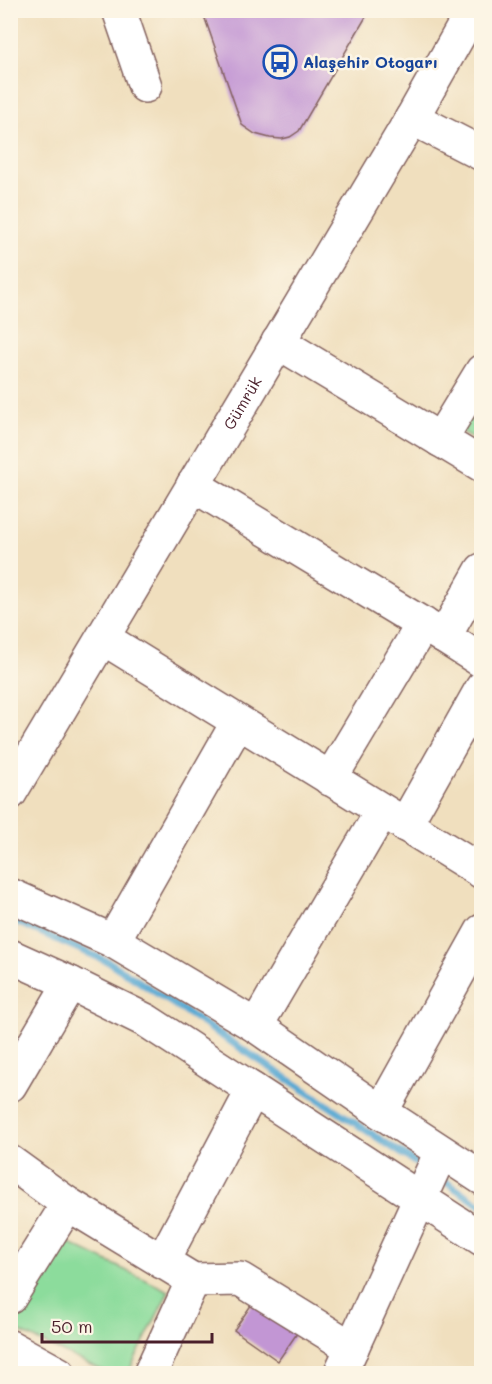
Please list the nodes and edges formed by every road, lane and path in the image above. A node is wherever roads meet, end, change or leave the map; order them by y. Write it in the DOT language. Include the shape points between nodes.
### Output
graph roads {
  1 [pos="119,10"];
  2 [pos="473,10"];
  3 [pos="145,86"];
  4 [pos="412,118"];
  5 [pos="482,154"];
  6 [pos="278,342"];
  7 [pos="482,371"];
  8 [pos="440,440"];
  9 [pos="482,465"];
  10 [pos="193,485"];
  11 [pos="482,570"];
  12 [pos="433,630"];
  13 [pos="103,638"];
  14 [pos="482,661"];
  15 [pos="482,688"];
  16 [pos="238,722"];
  17 [pos="330,779"];
  18 [pos="10,793"];
  19 [pos="394,818"];
  20 [pos="482,872"];
  21 [pos="10,895"];
  22 [pos="482,931"];
  23 [pos="113,941"];
  24 [pos="10,956"];
  25 [pos="70,983"];
  26 [pos="256,1026"];
  27 [pos="10,1085"];
  28 [pos="253,1090"];
  29 [pos="381,1112"];
  30 [pos="10,1162"];
  31 [pos="431,1174"];
  32 [pos="482,1178"];
  33 [pos="68,1204"];
  34 [pos="482,1239"];
  35 [pos="162,1262"];
  36 [pos="193,1280"];
  37 [pos="10,1297"];
  38 [pos="10,1347"];
  39 [pos="346,1361"];
  40 [pos="59,1374"];
  41 [pos="150,1374"];
  1 -- 3 [label="street"];
  2 -- 4 [label="street, Gümrük"];
  4 -- 5 [label="street"];
  4 -- 6 [label="street, Gümrük"];
  6 -- 8 [label="street"];
  6 -- 10 [label="street, Gümrük"];
  7 -- 8 [label="street"];
  8 -- 9 [label="street"];
  10 -- 12 [label="street"];
  10 -- 13 [label="street, Gümrük"];
  11 -- 12 [label="street"];
  12 -- 14 [label="street"];
  12 -- 17 [label="street"];
  13 -- 16 [label="street"];
  13 -- 18 [label="street, Gümrük"];
  15 -- 19 [label="street"];
  16 -- 17 [label="street"];
  16 -- 23 [label="street"];
  17 -- 19 [label="street"];
  19 -- 20 [label="street"];
  19 -- 26 [label="street"];
  21 -- 23 [label="street"];
  22 -- 29 [label="street"];
  23 -- 26 [label="street"];
  24 -- 25 [label="street"];
  25 -- 27 [label="street"];
  25 -- 28 [label="street" via="147,1022"];
  26 -- 29 [label="street"];
  28 -- 31 [label="street"];
  28 -- 35 [label="street"];
  29 -- 31 [label="street"];
  30 -- 33 [label="street"];
  31 -- 32 [label="street"];
  31 -- 34 [label="street"];
  31 -- 39 [label="street"];
  33 -- 35 [label="street"];
  33 -- 37 [label="street"];
  35 -- 36 [label="street"];
  36 -- 39 [label="street" via="240,1279"];
  36 -- 41 [label="street"];
  38 -- 40 [label="street"];
}
